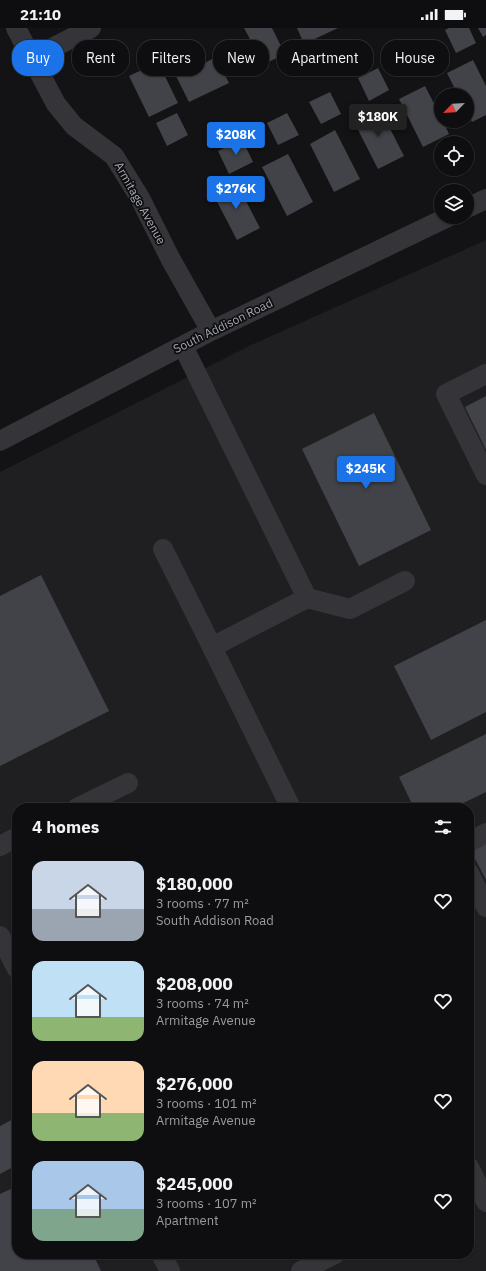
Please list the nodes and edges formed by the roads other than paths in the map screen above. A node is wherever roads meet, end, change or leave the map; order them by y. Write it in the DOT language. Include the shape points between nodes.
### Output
graph roads {
  1 [pos="16,28"];
  2 [pos="91,28"];
  3 [pos="22,40"];
  4 [pos="64,42"];
  5 [pos="41,76"];
  6 [pos="486,199"];
  7 [pos="474,205"];
  8 [pos="434,224"];
  9 [pos="211,331"];
  10 [pos="183,346"];
  11 [pos="486,374"];
  12 [pos="0,441"];
  13 [pos="486,475"];
  14 [pos="163,549"];
  15 [pos="405,581"];
  16 [pos="308,598"];
  17 [pos="212,648"];
  18 [pos="128,783"];
  19 [pos="87,803"];
  20 [pos="289,803"];
  21 [pos="486,833"];
  22 [pos="474,839"];
  23 [pos="12,840"];
  24 [pos="0,846"];
  25 [pos="474,883"];
  26 [pos="486,907"];
  27 [pos="0,936"];
  28 [pos="12,959"];
  29 [pos="474,1177"];
  30 [pos="486,1202"];
  31 [pos="164,1259"];
  32 [pos="325,1259"];
  33 [pos="170,1271"];
  34 [pos="301,1271"];
  1 -- 3 [label="street, Armitage Avenue"];
  2 -- 4 [label="street"];
  5 -- 9 [label="street, Armitage Avenue" via="56,104 74,126 114,156 140,198"];
  6 -- 7 [label="street"];
  8 -- 9 [label="street, South Addison Road"];
  9 -- 10 [label="street, South Addison Road"];
  10 -- 12 [label="street, South Addison Road"];
  10 -- 16 [label="street"];
  11 -- 13 [label="street" via="446,394"];
  14 -- 17 [label="street"];
  15 -- 16 [label="street" via="350,609"];
  16 -- 17 [label="street"];
  17 -- 20 [label="street"];
  18 -- 19 [label="street"];
  21 -- 22 [label="street"];
  23 -- 24 [label="street"];
  25 -- 26 [label="street"];
  27 -- 28 [label="street"];
  29 -- 30 [label="street"];
  31 -- 33 [label="street"];
  32 -- 34 [label="street"];
}
